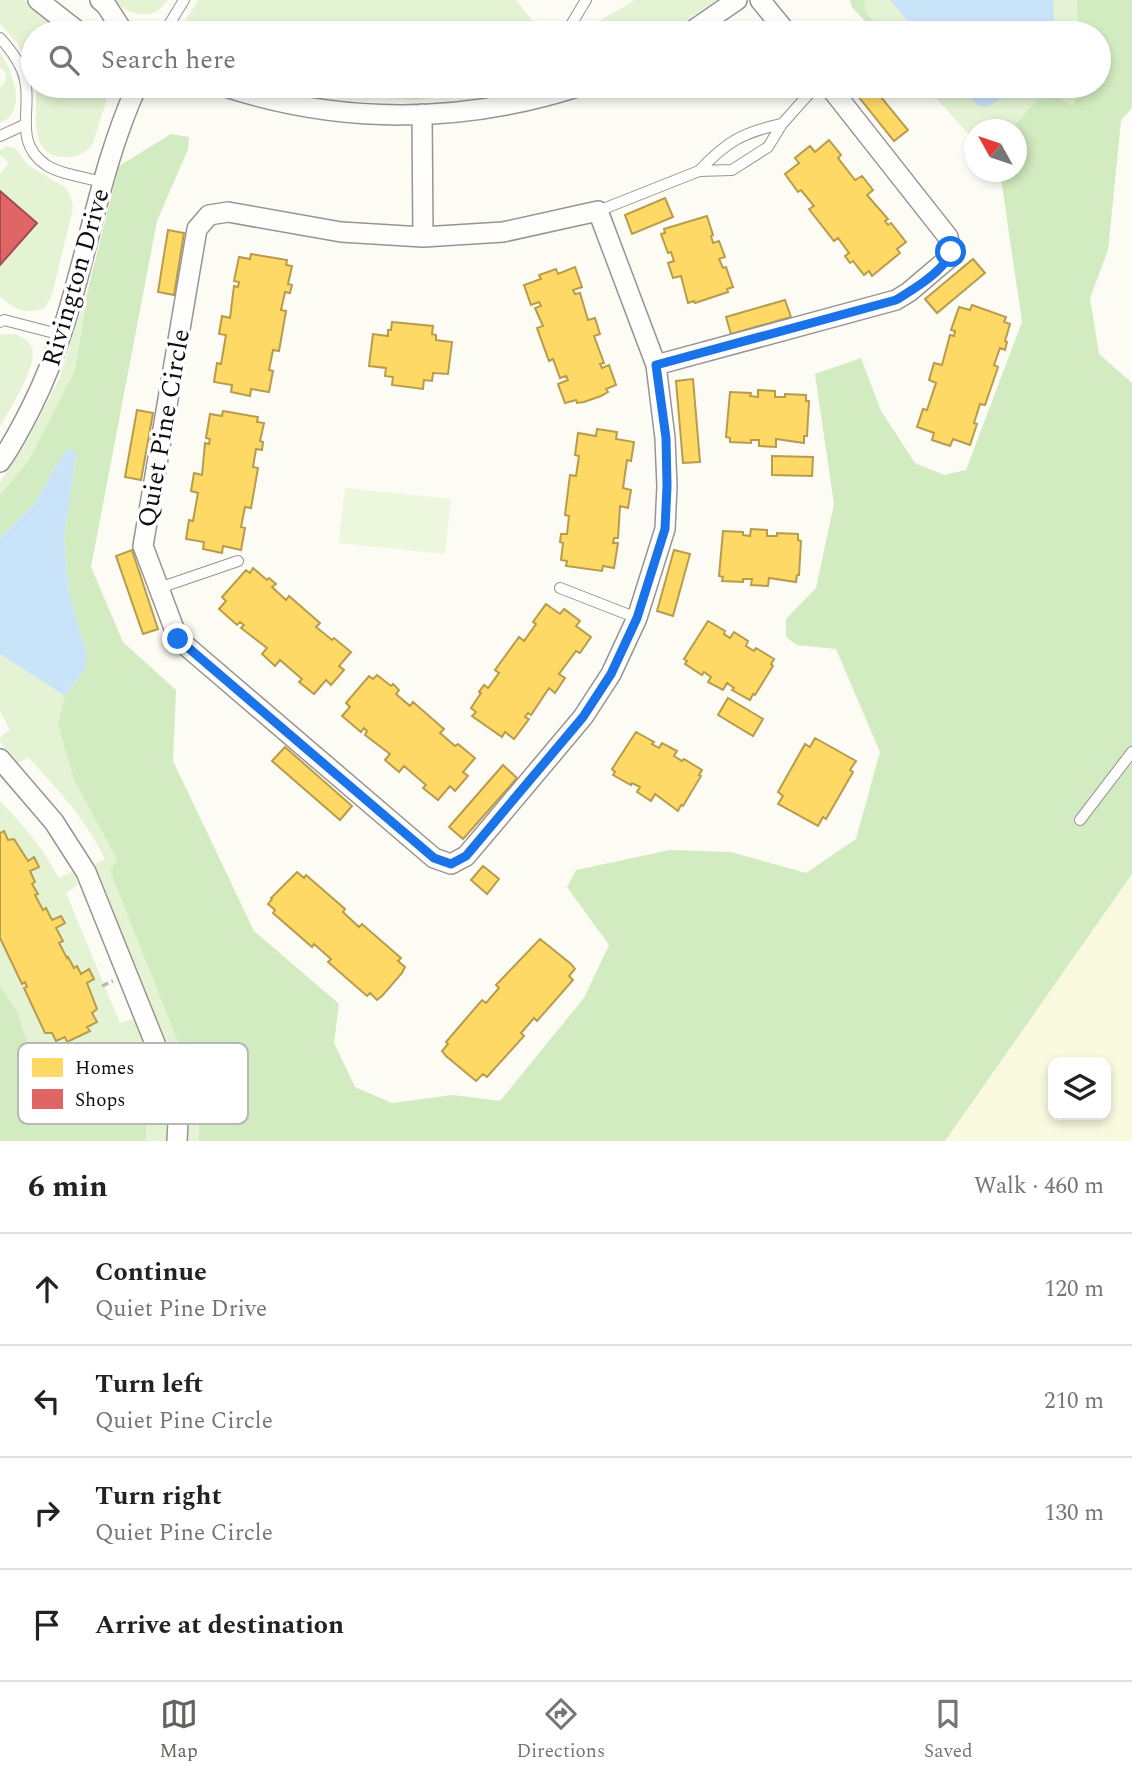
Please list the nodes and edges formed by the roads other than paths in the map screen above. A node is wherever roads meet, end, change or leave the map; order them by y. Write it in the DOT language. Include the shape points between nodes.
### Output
graph roads {
  1 [pos="38,0"];
  2 [pos="100,0"];
  3 [pos="184,0"];
  4 [pos="586,0"];
  5 [pos="737,0"];
  6 [pos="760,0"];
  7 [pos="65,21"];
  8 [pos="116,21"];
  9 [pos="171,21"];
  10 [pos="573,21"];
  11 [pos="706,21"];
  12 [pos="777,21"];
  13 [pos="0,38"];
  14 [pos="21,72"];
  15 [pos="25,98"];
  16 [pos="132,98"];
  17 [pos="259,98"];
  18 [pos="524,98"];
  19 [pos="805,98"];
  20 [pos="838,98"];
  21 [pos="422,114"];
  22 [pos="782,124"];
  23 [pos="24,125"];
  24 [pos="0,136"];
  25 [pos="699,171"];
  26 [pos="103,182"];
  27 [pos="598,211"];
  28 [pos="423,237"];
  29 [pos="0,322"];
  30 [pos="62,335"];
  31 [pos="656,365"];
  32 [pos="0,462"];
  33 [pos="238,561"];
  34 [pos="159,588"];
  35 [pos="560,588"];
  36 [pos="637,618"];
  37 [pos="1132,751"];
  38 [pos="0,759"];
  39 [pos="1080,820"];
  40 [pos="155,1043"];
  1 -- 7 [label="street"];
  2 -- 8 [label="street"];
  3 -- 9 [label="lane"];
  4 -- 10 [label="lane"];
  5 -- 11 [label="street"];
  6 -- 12 [label="street"];
  13 -- 14 [label="lane"];
  15 -- 23 [label="lane"];
  16 -- 26 [label="street, Rivington Drive"];
  17 -- 21 [label="street" via="341,112"];
  18 -- 21 [label="street" via="482,110"];
  19 -- 22 [label="lane"];
  20 -- 31 [label="street" via="948,237 949,258 896,300"];
  21 -- 28 [label="street"];
  22 -- 25 [label="lane" via="752,130 716,152"];
  22 -- 25 [label="lane" via="768,147 732,170"];
  23 -- 24 [label="lane"];
  23 -- 26 [label="lane" via="37,158 48,166"];
  25 -- 27 [label="lane"];
  26 -- 30 [label="street, Rivington Drive"];
  27 -- 28 [label="street, Quiet Pine Circle" via="503,232"];
  27 -- 31 [label="street, Quiet Pine Circle"];
  28 -- 34 [label="street, Quiet Pine Circle" via="341,232 228,212 202,221 143,546"];
  29 -- 30 [label="lane"];
  30 -- 32 [label="street, Rivington Drive" via="43,385"];
  31 -- 36 [label="street, Quiet Pine Circle" via="666,438 665,529"];
  33 -- 34 [label="lane"];
  34 -- 36 [label="street, Quiet Pine Circle" via="178,639 434,858 451,864 466,856 583,717 611,674"];
  35 -- 36 [label="lane"];
  37 -- 39 [label="lane"];
  38 -- 40 [label="street" via="54,822 86,872"];
}
